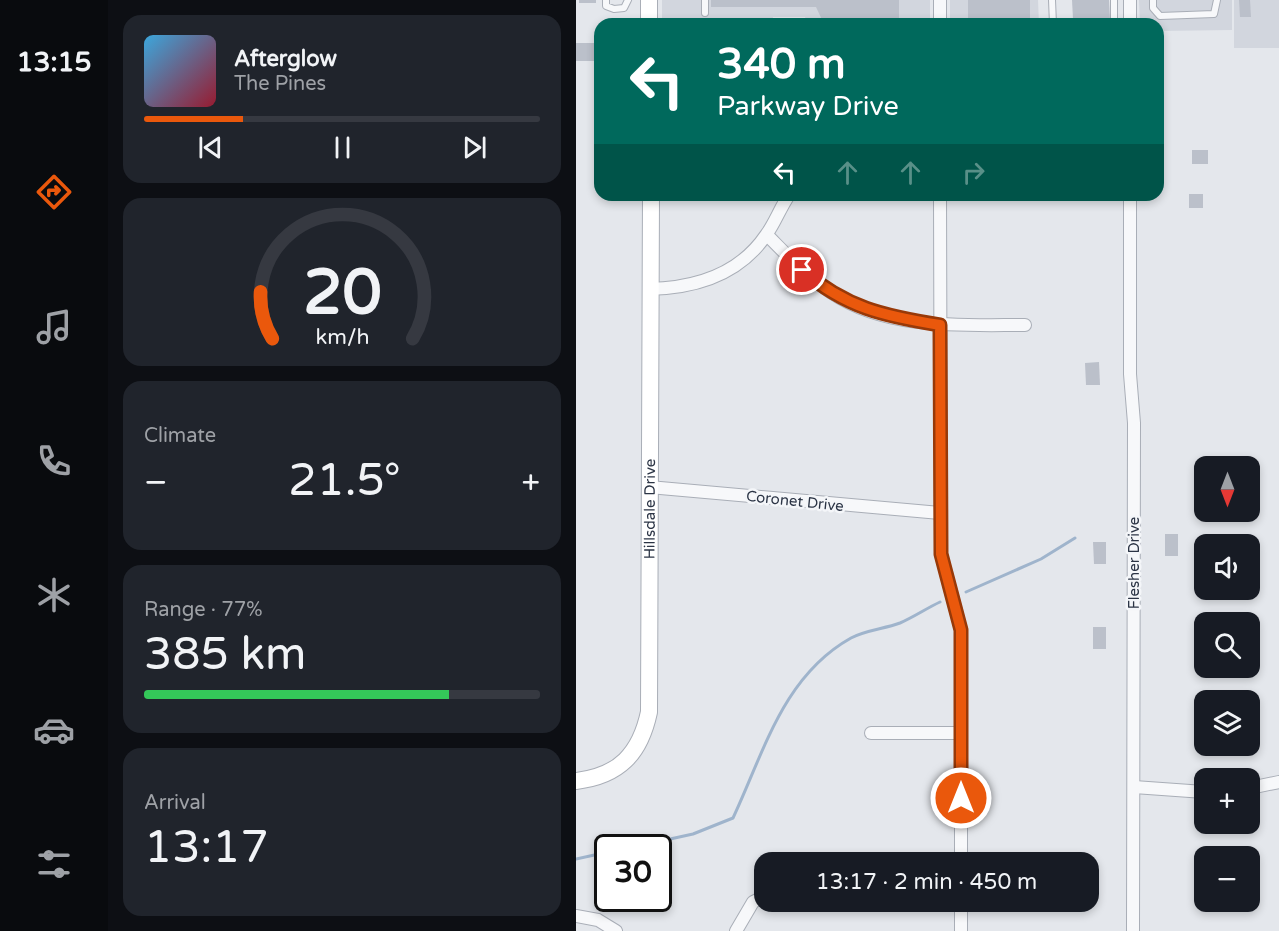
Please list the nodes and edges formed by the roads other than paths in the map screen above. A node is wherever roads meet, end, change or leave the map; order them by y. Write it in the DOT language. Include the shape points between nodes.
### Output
graph roads {
  1 [pos="606,0"];
  2 [pos="628,0"];
  3 [pos="649,0"];
  4 [pos="705,0"];
  5 [pos="940,0"];
  6 [pos="1052,0"];
  7 [pos="1114,0"];
  8 [pos="1130,0"];
  9 [pos="1153,0"];
  10 [pos="1217,0"];
  11 [pos="705,13"];
  12 [pos="649,18"];
  13 [pos="940,18"];
  14 [pos="1053,18"];
  15 [pos="1113,18"];
  16 [pos="1130,18"];
  17 [pos="651,201"];
  18 [pos="786,201"];
  19 [pos="940,201"];
  20 [pos="1130,201"];
  21 [pos="767,235"];
  22 [pos="649,289"];
  23 [pos="940,325"];
  24 [pos="1024,325"];
  25 [pos="649,487"];
  26 [pos="940,513"];
  27 [pos="961,732"];
  28 [pos="871,733"];
  29 [pos="576,782"];
  30 [pos="1279,782"];
  31 [pos="1260,786"];
  32 [pos="1134,787"];
  33 [pos="1194,791"];
  34 [pos="961,852"];
  35 [pos="754,902"];
  36 [pos="961,912"];
  37 [pos="576,916"];
  38 [pos="616,931"];
  39 [pos="736,931"];
  40 [pos="961,931"];
  41 [pos="1133,931"];
  1 -- 2 [label="lane" via="606,6 614,9 624,8"];
  3 -- 12 [label="street"];
  4 -- 11 [label="lane"];
  5 -- 13 [label="street"];
  6 -- 14 [label="lane"];
  7 -- 15 [label="lane"];
  8 -- 16 [label="street"];
  9 -- 10 [label="lane" via="1153,8 1160,16 1214,14"];
  17 -- 22 [label="street, Hillsdale Drive"];
  18 -- 21 [label="street"];
  19 -- 23 [label="street"];
  20 -- 32 [label="street, Flesher Drive"];
  21 -- 22 [label="street" via="724,273 680,288"];
  21 -- 23 [label="street" via="816,282 850,304 887,316"];
  22 -- 25 [label="street, Hillsdale Drive"];
  23 -- 24 [label="street"];
  23 -- 26 [label="street"];
  25 -- 26 [label="street, Coronet Drive"];
  25 -- 29 [label="street, Hillsdale Drive" via="649,712 640,741 620,766 606,775"];
  26 -- 27 [label="street" via="941,554 961,630"];
  27 -- 28 [label="street"];
  27 -- 34 [label="street"];
  30 -- 31 [label="street"];
  32 -- 33 [label="street"];
  32 -- 41 [label="street, Flesher Drive"];
  35 -- 39 [label="street"];
  36 -- 40 [label="street"];
  37 -- 38 [label="street" via="598,920"];
}
